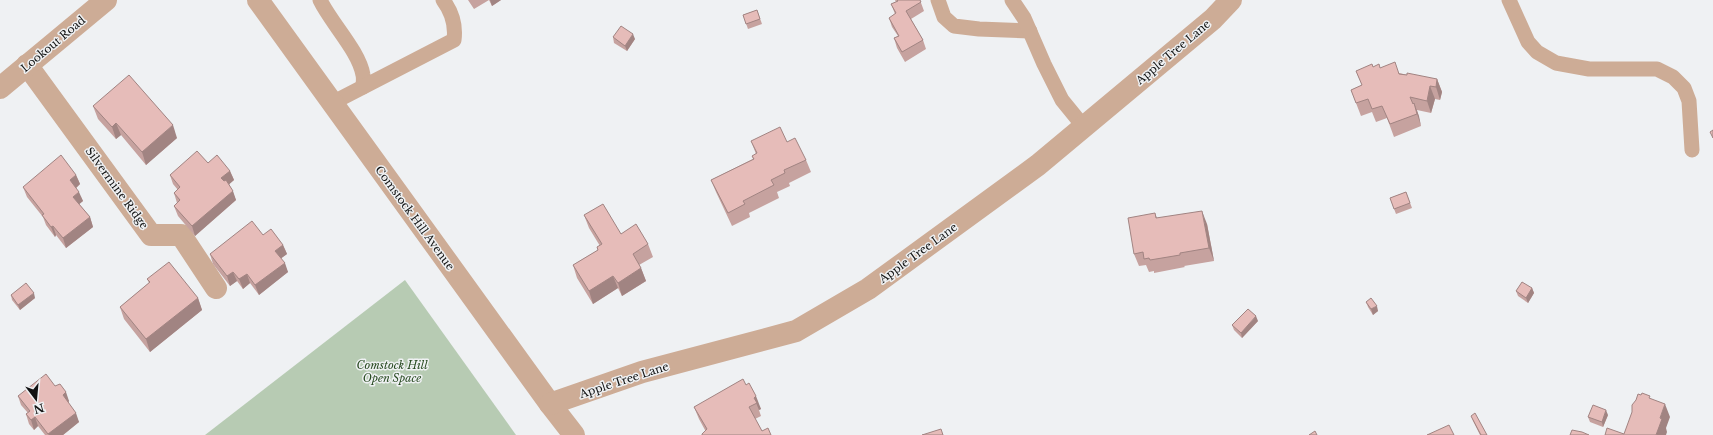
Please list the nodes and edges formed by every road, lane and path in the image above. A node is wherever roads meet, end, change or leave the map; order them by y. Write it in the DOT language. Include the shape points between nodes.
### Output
graph roads {
  1 [pos="106,0"];
  2 [pos="258,0"];
  3 [pos="320,0"];
  4 [pos="443,0"];
  5 [pos="938,0"];
  6 [pos="1012,0"];
  7 [pos="1231,0"];
  8 [pos="1509,0"];
  9 [pos="1030,32"];
  10 [pos="27,65"];
  11 [pos="363,87"];
  12 [pos="0,88"];
  13 [pos="332,103"];
  14 [pos="1084,127"];
  15 [pos="1692,150"];
  16 [pos="216,288"];
  17 [pos="550,404"];
  18 [pos="574,435"];
  1 -- 10 [label="street, Lookout Road"];
  2 -- 13 [label="street, Comstock Hill Avenue"];
  3 -- 11 [label="lane" via="356,58 363,74"];
  4 -- 11 [label="lane" via="456,28 454,40"];
  5 -- 9 [label="lane" via="944,17 954,26"];
  6 -- 9 [label="lane"];
  7 -- 14 [label="street, Apple Tree Lane" via="1213,19"];
  8 -- 15 [label="lane" via="1528,42 1537,52 1556,63 1589,70 1658,69 1673,76 1684,88 1689,101"];
  9 -- 14 [label="lane" via="1062,100"];
  10 -- 12 [label="street, Lookout Road"];
  10 -- 16 [label="street, Silvermine Ridge" via="151,235 181,235"];
  11 -- 13 [label="lane"];
  13 -- 17 [label="street, Comstock Hill Avenue"];
  14 -- 17 [label="street, Apple Tree Lane" via="1038,166 868,289 796,331 642,372"];
  17 -- 18 [label="street, Comstock Hill Avenue"];
}
